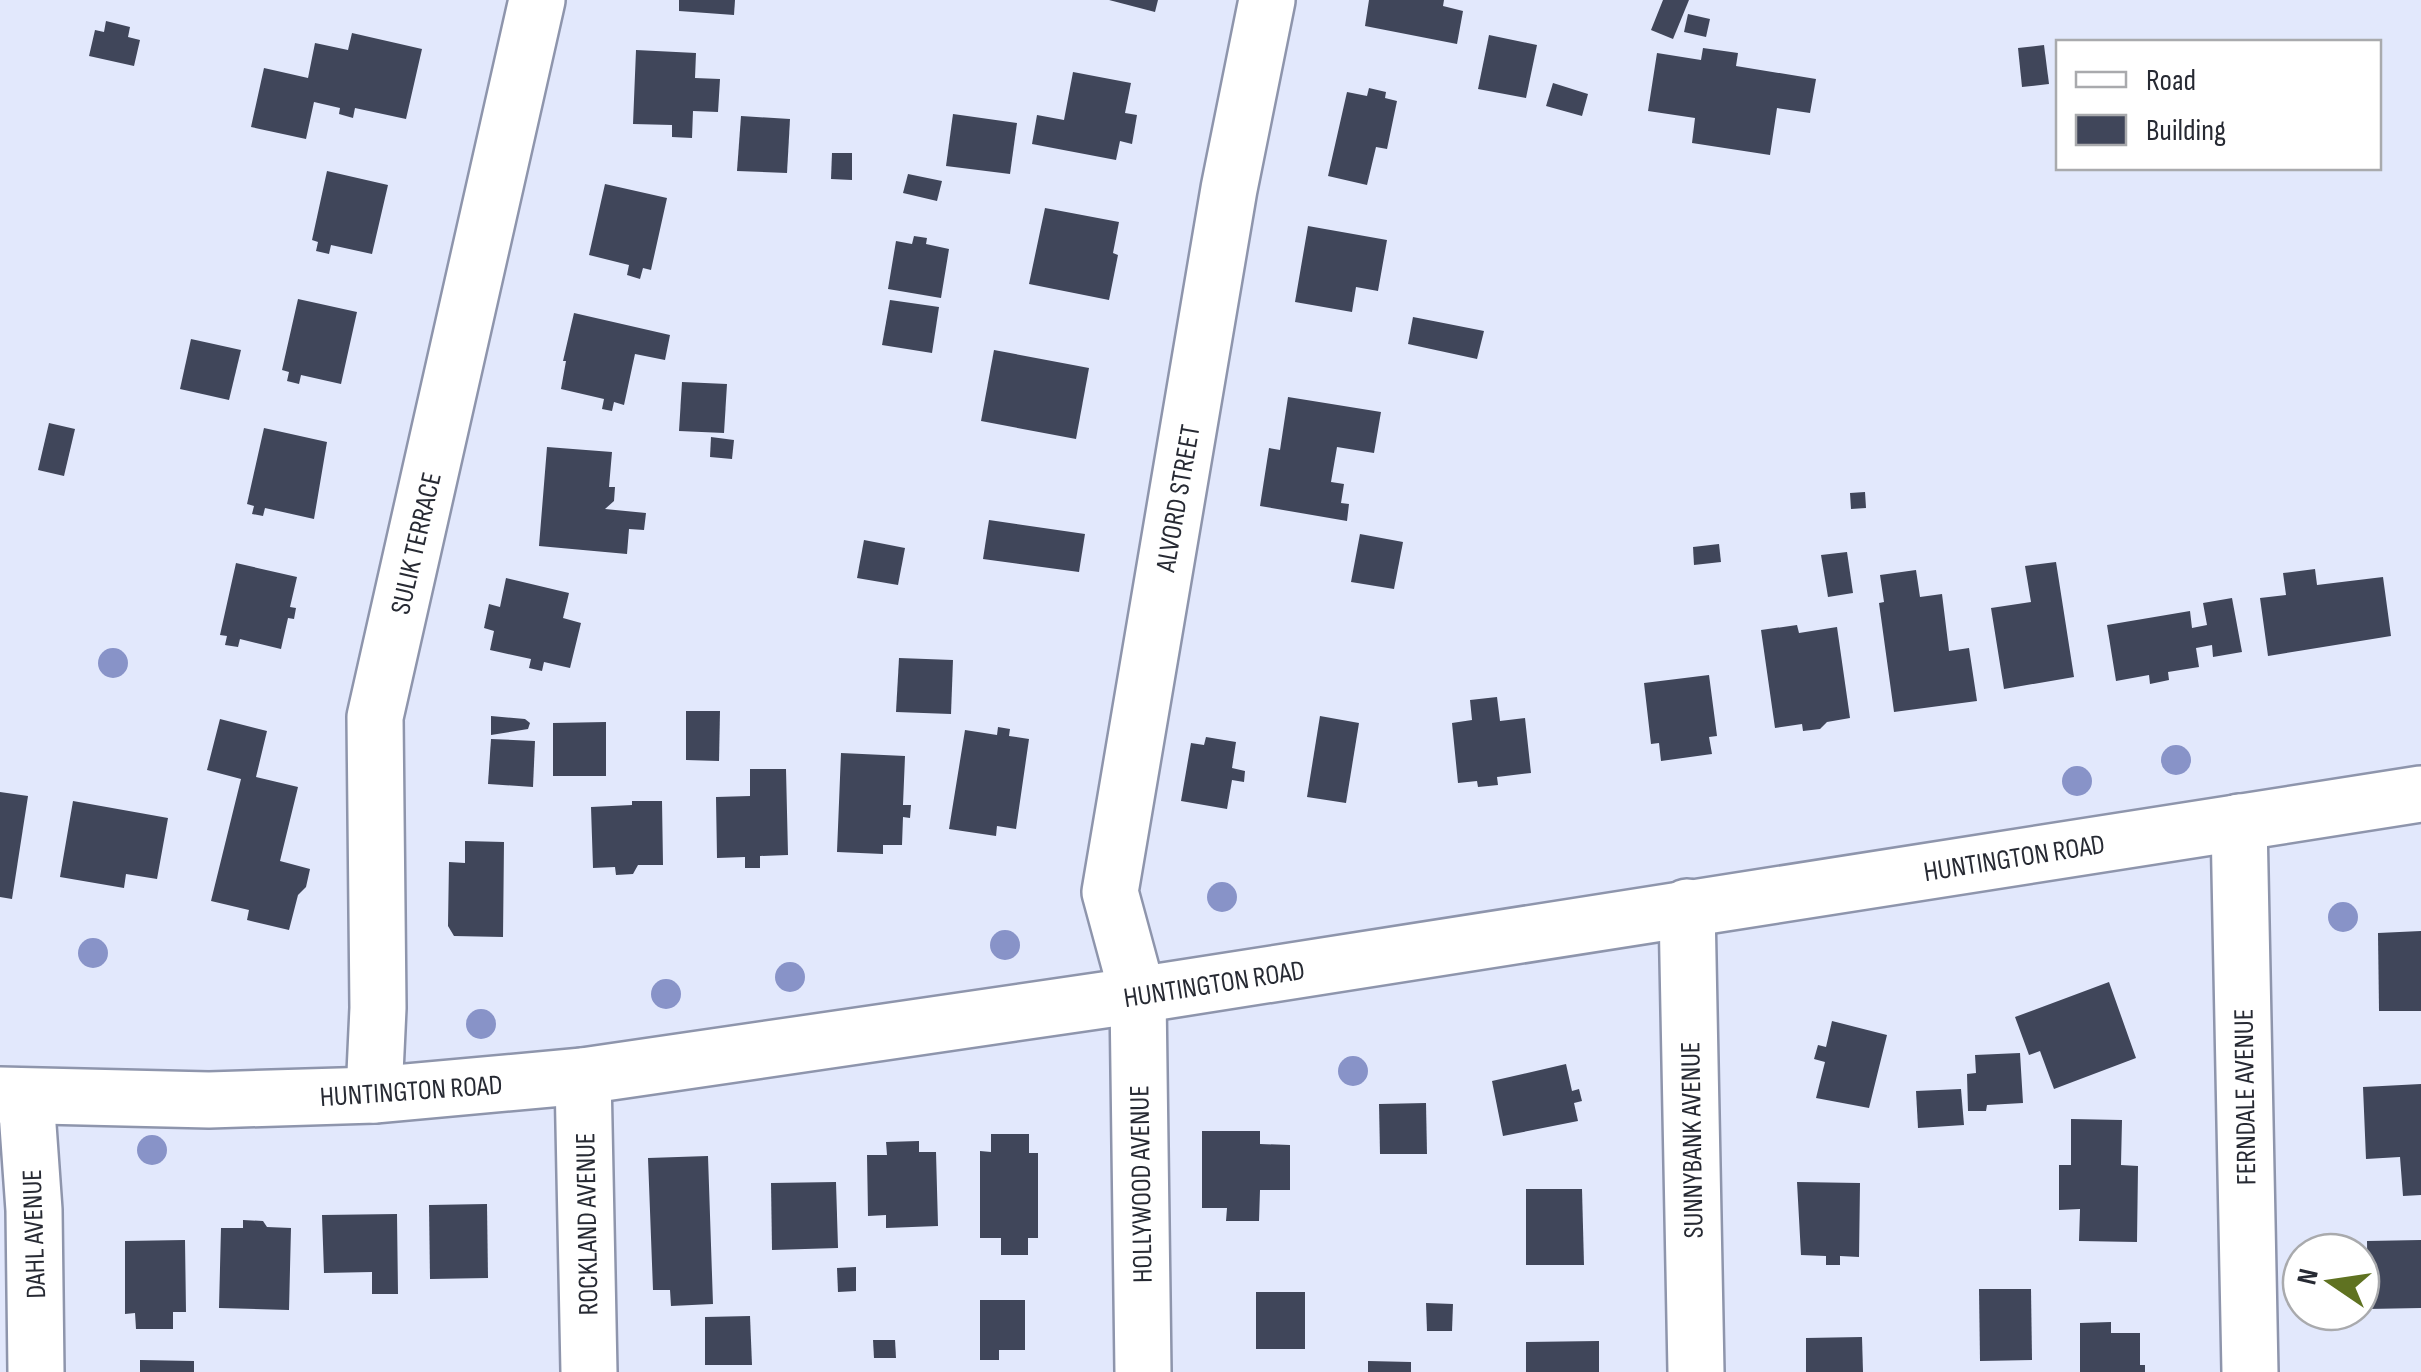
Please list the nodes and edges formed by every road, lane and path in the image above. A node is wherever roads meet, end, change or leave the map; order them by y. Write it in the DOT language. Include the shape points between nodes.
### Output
graph roads {
  1 [pos="537,0"];
  2 [pos="1267,0"];
  3 [pos="2421,794"];
  4 [pos="2239,822"];
  5 [pos="1686,907"];
  6 [pos="1138,995"];
  7 [pos="583,1076"];
  8 [pos="374,1095"];
  9 [pos="13,1096"];
  10 [pos="36,1372"];
  11 [pos="589,1372"];
  12 [pos="1143,1372"];
  13 [pos="1696,1372"];
  14 [pos="2250,1372"];
  1 -- 8 [label="street, SULIK TERRACE" via="375,717"];
  2 -- 6 [label="street, ALVORD STREET" via="1110,892"];
  3 -- 4 [label="street, HUNTINGTON ROAD"];
  4 -- 5 [label="street, HUNTINGTON ROAD"];
  4 -- 14 [label="street, FERNDALE AVENUE"];
  5 -- 6 [label="street, HUNTINGTON ROAD"];
  5 -- 13 [label="street, SUNNYBANK AVENUE"];
  6 -- 7 [label="street, HUNTINGTON ROAD"];
  6 -- 12 [label="street, HOLLYWOOD AVENUE"];
  7 -- 8 [label="street, HUNTINGTON ROAD"];
  7 -- 11 [label="street, ROCKLAND AVENUE"];
  8 -- 9 [label="street, HUNTINGTON ROAD"];
  9 -- 10 [label="street, DAHL AVENUE" via="34,1210"];
}
